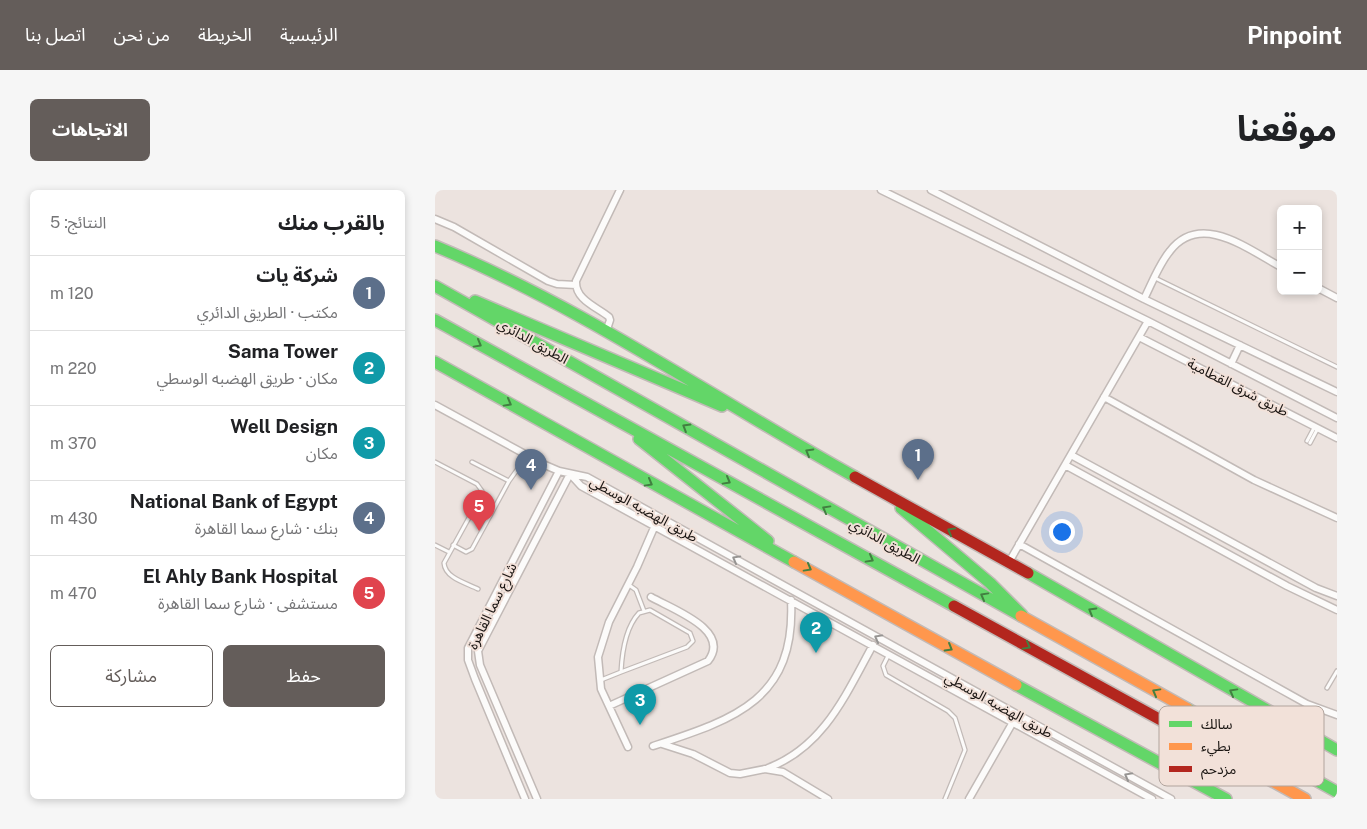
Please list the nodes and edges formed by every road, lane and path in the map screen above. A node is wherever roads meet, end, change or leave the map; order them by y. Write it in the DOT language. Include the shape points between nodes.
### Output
graph roads {
  1 [pos="620,190"];
  2 [pos="881,190"];
  3 [pos="931,190"];
  4 [pos="435,219"];
  5 [pos="435,246"];
  6 [pos="1277,265"];
  7 [pos="1155,278"];
  8 [pos="576,285"];
  9 [pos="440,289"];
  10 [pos="1322,290"];
  11 [pos="1337,298"];
  12 [pos="1144,299"];
  13 [pos="435,320"];
  14 [pos="1148,321"];
  15 [pos="607,329"];
  16 [pos="1139,337"];
  17 [pos="1240,345"];
  18 [pos="595,352"];
  19 [pos="435,362"];
  20 [pos="1231,364"];
  21 [pos="1337,367"];
  22 [pos="704,388"];
  23 [pos="1337,392"];
  24 [pos="1104,397"];
  25 [pos="435,405"];
  26 [pos="741,412"];
  27 [pos="613,418"];
  28 [pos="1337,418"];
  29 [pos="1316,427"];
  30 [pos="1337,438"];
  31 [pos="1308,442"];
  32 [pos="1071,455"];
  33 [pos="527,456"];
  34 [pos="435,462"];
  35 [pos="472,462"];
  36 [pos="1065,465"];
  37 [pos="559,471"];
  38 [pos="570,474"];
  39 [pos="509,481"];
  40 [pos="1133,488"];
  41 [pos="884,494"];
  42 [pos="1127,499"];
  43 [pos="542,508"];
  44 [pos="550,512"];
  45 [pos="658,517"];
  46 [pos="1337,518"];
  47 [pos="655,524"];
  48 [pos="1218,535"];
  49 [pos="1019,544"];
  50 [pos="435,545"];
  51 [pos="453,545"];
  52 [pos="1211,545"];
  53 [pos="449,552"];
  54 [pos="792,559"];
  55 [pos="1009,562"];
  56 [pos="628,585"];
  57 [pos="1316,588"];
  58 [pos="478,589"];
  59 [pos="1337,596"];
  60 [pos="651,597"];
  61 [pos="1310,598"];
  62 [pos="791,600"];
  63 [pos="1337,610"];
  64 [pos="644,611"];
  65 [pos="840,616"];
  66 [pos="1029,622"];
  67 [pos="835,624"];
  68 [pos="473,637"];
  69 [pos="482,642"];
  70 [pos="873,645"];
  71 [pos="889,654"];
  72 [pos="1337,670"];
  73 [pos="621,672"];
  74 [pos="599,680"];
  75 [pos="1327,688"];
  76 [pos="609,706"];
  77 [pos="1181,706"];
  78 [pos="1258,706"];
  79 [pos="1312,706"];
  80 [pos="1324,710"];
  81 [pos="1017,715"];
  82 [pos="1337,715"];
  83 [pos="1159,719"];
  84 [pos="1013,723"];
  85 [pos="1324,743"];
  86 [pos="660,744"];
  87 [pos="653,746"];
  88 [pos="628,747"];
  89 [pos="1337,750"];
  90 [pos="1159,764"];
  91 [pos="765,769"];
  92 [pos="1324,785"];
  93 [pos="1201,786"];
  94 [pos="1281,786"];
  95 [pos="1337,792"];
  96 [pos="525,799"];
  97 [pos="537,799"];
  98 [pos="828,799"];
  99 [pos="945,799"];
  100 [pos="969,799"];
  101 [pos="1152,799"];
  102 [pos="1171,799"];
  103 [pos="1226,799"];
  104 [pos="1305,799"];
  1 -- 8 [label="street"];
  2 -- 14 [label="street"];
  3 -- 12 [label="street"];
  4 -- 8 [label="street" via="548,281"];
  5 -- 15 [label="highway" via="525,284"];
  6 -- 7 [label="street" via="1224,236 1203,233 1189,236 1173,248"];
  7 -- 12 [label="street"];
  7 -- 21 [label="lane"];
  8 -- 15 [label="street" via="585,300 609,317"];
  9 -- 18 [label="highway"];
  66 -- 9 [label="highway, الطريق الدائري, one-way"];
  10 -- 11 [label="street"];
  12 -- 17 [label="street"];
  13 -- 27 [label="highway, الطريق الدائري, one-way"];
  14 -- 16 [label="street"];
  14 -- 20 [label="street"];
  15 -- 22 [label="highway"];
  16 -- 24 [label="street"];
  16 -- 29 [label="street, طريق شرق القطامية"];
  17 -- 20 [label="street"];
  17 -- 23 [label="street"];
  18 -- 22 [label="highway"];
  18 -- 26 [label="highway"];
  19 -- 54 [label="highway, one-way"];
  20 -- 28 [label="street"];
  22 -- 26 [label="highway"];
  24 -- 32 [label="street"];
  24 -- 46 [label="street" via="1254,480"];
  25 -- 33 [label="street"];
  41 -- 26 [label="highway, one-way"];
  27 -- 54 [label="highway"];
  27 -- 83 [label="highway, الطريق الدائري, one-way"];
  29 -- 30 [label="street, طريق شرق القطامية"];
  29 -- 31 [label="lane"];
  32 -- 36 [label="street"];
  32 -- 40 [label="street"];
  33 -- 37 [label="street"];
  33 -- 39 [label="lane"];
  34 -- 51 [label="lane" via="477,484 481,490 481,496"];
  35 -- 39 [label="lane"];
  36 -- 42 [label="street"];
  36 -- 49 [label="street"];
  37 -- 38 [label="street"];
  37 -- 43 [label="street, شارع سما القاهرة"];
  38 -- 44 [label="street, شارع سما القاهرة"];
  38 -- 45 [label="street, طريق الهضبه الوسطي" via="587,477"];
  38 -- 47 [label="street, طريق الهضبه الوسطي" via="581,486"];
  39 -- 51 [label="lane" via="472,549 466,552"];
  40 -- 42 [label="street"];
  40 -- 48 [label="street"];
  55 -- 41 [label="highway, one-way"];
  41 -- 66 [label="highway" via="990,583"];
  42 -- 52 [label="street"];
  43 -- 44 [label="street"];
  43 -- 68 [label="street, شارع سما القاهرة"];
  44 -- 69 [label="street, شارع سما القاهرة"];
  45 -- 47 [label="street"];
  65 -- 45 [label="street, طريق الهضبه الوسطي, one-way"];
  47 -- 56 [label="street"];
  47 -- 62 [label="street, طريق الهضبه الوسطي"];
  48 -- 52 [label="street"];
  48 -- 57 [label="street"];
  49 -- 55 [label="street"];
  49 -- 79 [label="street"];
  50 -- 53 [label="lane"];
  51 -- 53 [label="lane"];
  52 -- 61 [label="street"];
  53 -- 58 [label="lane" via="444,563 447,572"];
  54 -- 90 [label="highway, one-way"];
  78 -- 55 [label="highway, one-way"];
  56 -- 64 [label="lane" via="636,590"];
  56 -- 74 [label="street" via="602,639 598,657"];
  57 -- 59 [label="street"];
  57 -- 61 [label="street"];
  60 -- 76 [label="street" via="706,628 713,640 712,655 708,661"];
  61 -- 63 [label="street"];
  62 -- 67 [label="street, طريق الهضبه الوسطي"];
  62 -- 86 [label="street" via="791,636 787,654 770,686 742,710"];
  64 -- 73 [label="lane" via="635,617 628,634"];
  64 -- 73 [label="lane" via="655,612 691,633 693,641 687,647"];
  65 -- 67 [label="street"];
  81 -- 65 [label="street, طريق الهضبه الوسطي, one-way"];
  77 -- 66 [label="highway, الطريق الدائري, one-way"];
  67 -- 70 [label="street, طريق الهضبه الوسطي"];
  68 -- 69 [label="street"];
  68 -- 96 [label="street, شارع سما القاهرة" via="468,648 470,666"];
  69 -- 97 [label="street, شارع سما القاهرة" via="478,656 480,665"];
  70 -- 71 [label="street, طريق الهضبه الوسطي"];
  70 -- 91 [label="street" via="824,728 797,753"];
  71 -- 84 [label="street, طريق الهضبه الوسطي"];
  71 -- 99 [label="lane" via="883,666 886,675 947,711 956,722 965,750"];
  72 -- 75 [label="lane"];
  73 -- 74 [label="lane"];
  74 -- 76 [label="street"];
  76 -- 88 [label="street"];
  80 -- 82 [label="street"];
  81 -- 84 [label="street"];
  102 -- 81 [label="street, طريق الهضبه الوسطي, one-way"];
  84 -- 100 [label="street"];
  84 -- 101 [label="street, طريق الهضبه الوسطي"];
  89 -- 85 [label="highway, one-way"];
  86 -- 87 [label="street"];
  86 -- 91 [label="street" via="687,752 730,773"];
  91 -- 98 [label="street" via="783,772"];
  95 -- 92 [label="highway, الطريق الدائري, one-way"];
  93 -- 103 [label="highway, one-way"];
  94 -- 104 [label="highway, الطريق الدائري, one-way"];
}
